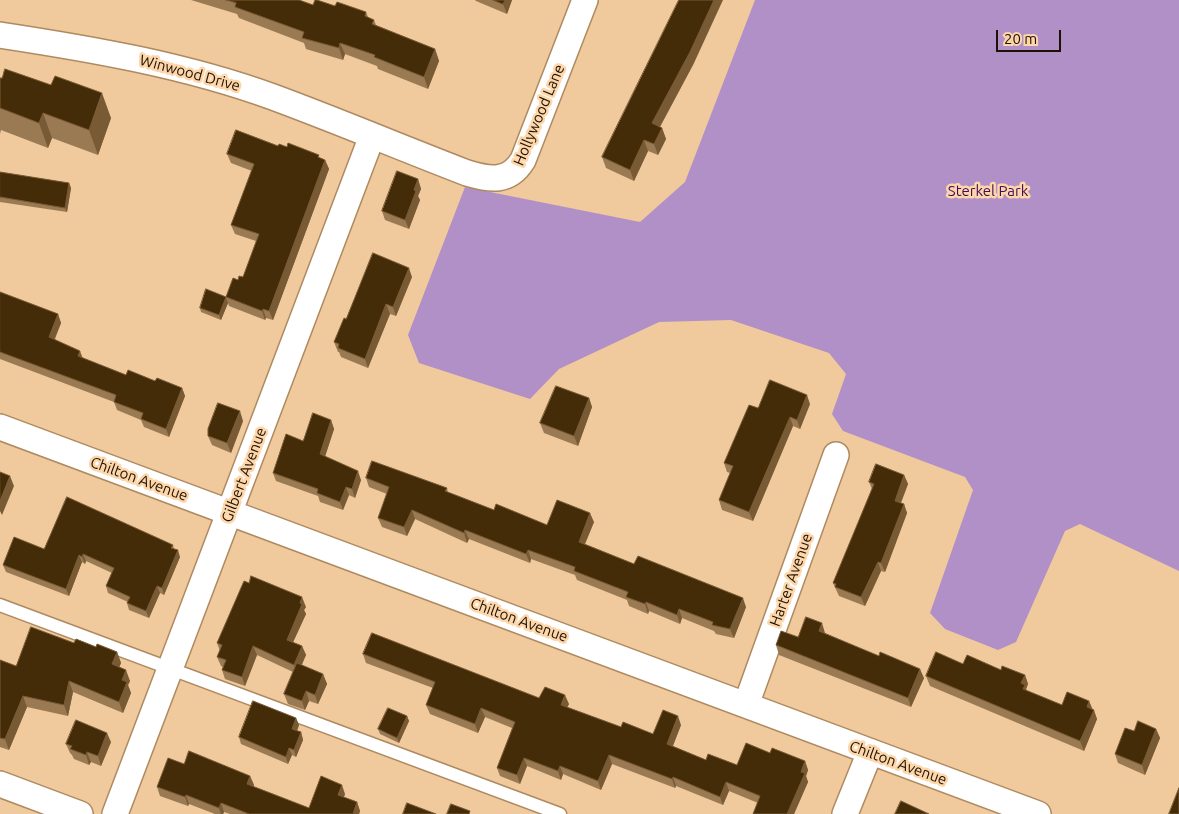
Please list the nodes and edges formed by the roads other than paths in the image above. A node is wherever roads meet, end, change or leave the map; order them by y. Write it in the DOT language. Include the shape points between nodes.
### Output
graph roads {
  1 [pos="585,0"];
  2 [pos="0,36"];
  3 [pos="372,136"];
  4 [pos="0,428"];
  5 [pos="836,455"];
  6 [pos="230,513"];
  7 [pos="0,605"];
  8 [pos="170,669"];
  9 [pos="746,705"];
  10 [pos="870,752"];
  11 [pos="0,784"];
  12 [pos="80,814"];
  13 [pos="115,814"];
  14 [pos="560,814"];
  15 [pos="844,814"];
  16 [pos="1038,814"];
  1 -- 3 [label="street, Hollywood Lane" via="517,170 507,176 482,177"];
  2 -- 3 [label="street, Winwood Drive" via="133,57 202,75 272,96"];
  3 -- 6 [label="street, Gilbert Avenue"];
  4 -- 6 [label="street, Chilton Avenue"];
  5 -- 9 [label="street, Harter Avenue"];
  6 -- 8 [label="street, Gilbert Avenue"];
  6 -- 9 [label="street, Chilton Avenue"];
  7 -- 8 [label="lane"];
  8 -- 13 [label="street, Gilbert Avenue"];
  8 -- 14 [label="lane"];
  9 -- 10 [label="street, Chilton Avenue"];
  10 -- 15 [label="street"];
  10 -- 16 [label="street, Chilton Avenue"];
  11 -- 12 [label="street"];
}
